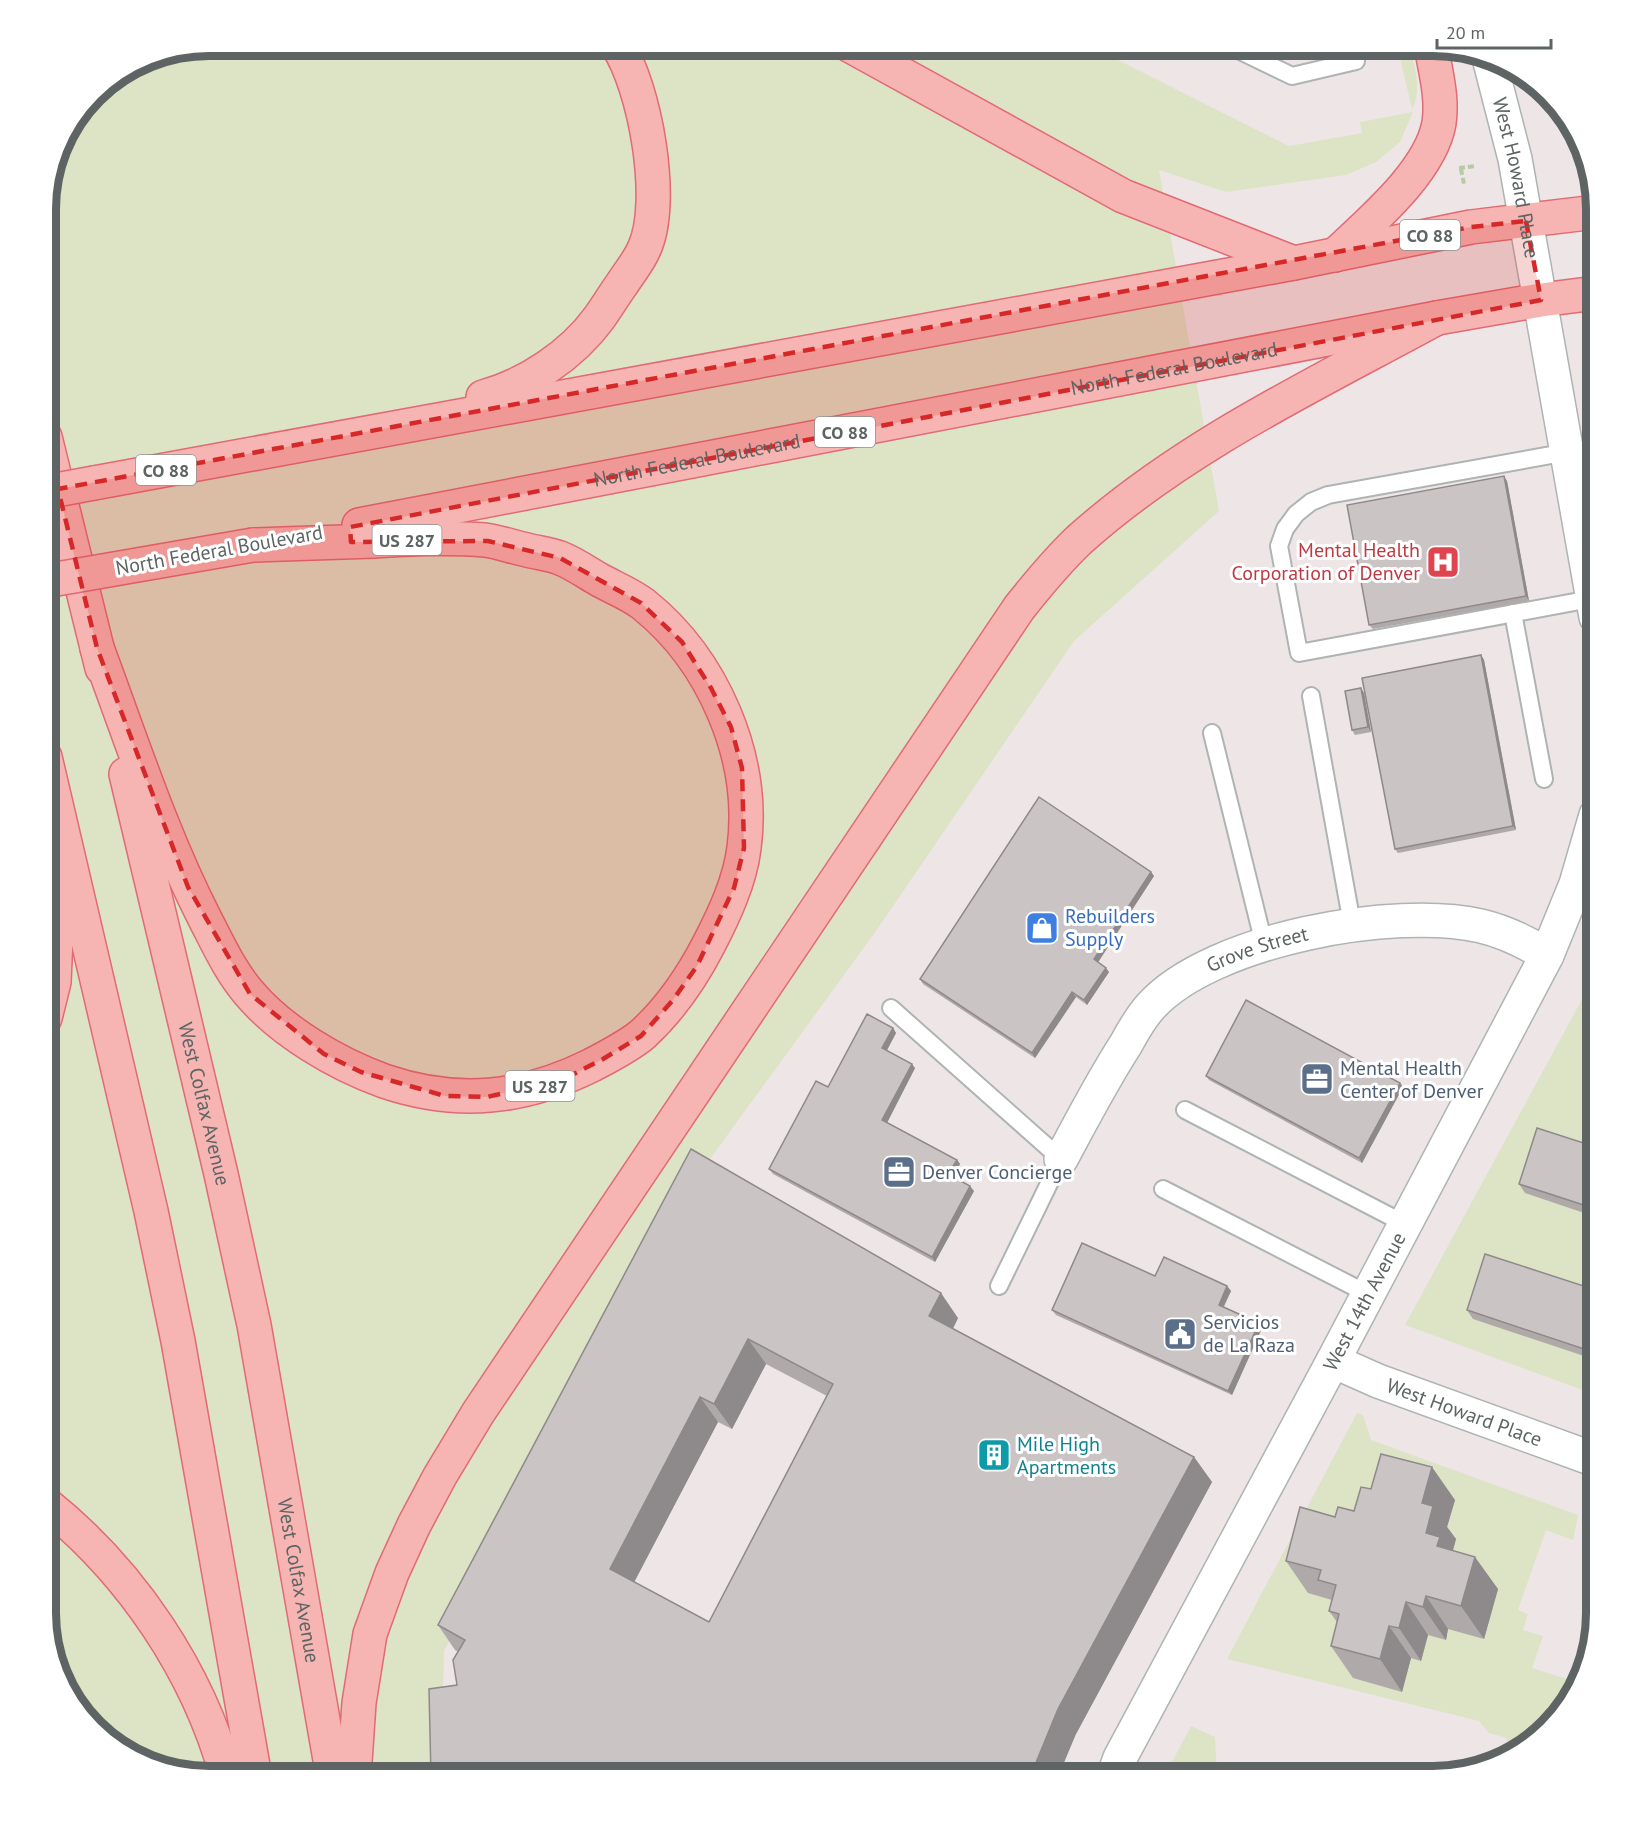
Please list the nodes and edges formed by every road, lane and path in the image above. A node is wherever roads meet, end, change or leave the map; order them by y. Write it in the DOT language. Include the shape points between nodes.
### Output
graph roads {
  1 [pos="625,56"];
  2 [pos="869,56"];
  3 [pos="1250,56"];
  4 [pos="1355,56"];
  5 [pos="1433,56"];
  6 [pos="1491,67"];
  7 [pos="1476,166"];
  8 [pos="1464,184"];
  9 [pos="1586,213"];
  10 [pos="1526,221"];
  11 [pos="1335,255"];
  12 [pos="1294,263"];
  13 [pos="1586,294"];
  14 [pos="1541,300"];
  15 [pos="1437,318"];
  16 [pos="1582,449"];
  17 [pos="237,457"];
  18 [pos="56,481"];
  19 [pos="56,490"];
  20 [pos="1586,497"];
  21 [pos="253,545"];
  22 [pos="56,579"];
  23 [pos="1586,605"];
  24 [pos="1513,613"];
  25 [pos="97,648"];
  26 [pos="1311,696"];
  27 [pos="1212,733"];
  28 [pos="1544,779"];
  29 [pos="56,798"];
  30 [pos="1586,850"];
  31 [pos="55,916"];
  32 [pos="1352,924"];
  33 [pos="55,941"];
  34 [pos="1264,944"];
  35 [pos="1547,955"];
  36 [pos="891,1008"];
  37 [pos="1185,1110"];
  38 [pos="1061,1159"];
  39 [pos="1163,1189"];
  40 [pos="1405,1224"];
  41 [pos="999,1286"];
  42 [pos="1368,1294"];
  43 [pos="1333,1361"];
  44 [pos="1586,1456"];
  45 [pos="55,1511"];
  46 [pos="224,1766"];
  47 [pos="253,1766"];
  48 [pos="331,1766"];
  49 [pos="355,1766"];
  50 [pos="1117,1766"];
  1 -- 17 [label="main road" via="642,102 650,147 652,219 645,248 582,338 528,378 494,395"];
  2 -- 12 [label="main road" via="1123,196"];
  3 -- 4 [label="lane" via="1292,76 1356,61"];
  5 -- 11 [label="main road" via="1440,98 1439,122 1428,153 1391,201"];
  6 -- 10 [label="street, West Howard Place"];
  7 -- 8 [label="path" via="1461,169"];
  9 -- 10 [label="main road, CO 88"];
  10 -- 11 [label="main road, CO 88" via="1471,227"];
  10 -- 14 [label="street, West Howard Place"];
  11 -- 12 [label="main road, CO 88"];
  12 -- 17 [label="main road, CO 88"];
  13 -- 14 [label="main road, North Federal Boulevard / CO 88"];
  14 -- 15 [label="main road, North Federal Boulevard / CO 88"];
  14 -- 16 [label="street"];
  15 -- 21 [label="main road, North Federal Boulevard / CO 88"];
  15 -- 49 [label="main road" via="1224,434 1159,478 1079,541 1019,608 478,1413 440,1476 392,1573 370,1634 359,1702"];
  16 -- 20 [label="street"];
  16 -- 24 [label="lane" via="1328,495 1296,514 1279,546 1299,653"];
  17 -- 19 [label="main road, CO 88, bridge"];
  18 -- 25 [label="main road, West Colfax Avenue"];
  21 -- 22 [label="main road, North Federal Boulevard / US 287, bridge"];
  21 -- 25 [label="main road, US 287" via="435,538 488,541 560,558 641,603 682,642 731,727 742,768 744,848 730,897 697,966 674,1000 641,1036 564,1079 488,1097 445,1096 401,1086 324,1054 250,994 232,969 188,886"];
  23 -- 24 [label="lane"];
  24 -- 28 [label="lane"];
  25 -- 48 [label="main road, West Colfax Avenue" via="254,1326"];
  26 -- 32 [label="lane"];
  27 -- 34 [label="lane"];
  29 -- 47 [label="main road" via="172,1308"];
  30 -- 35 [label="street, West 14th Avenue"];
  31 -- 33 [label="main road"];
  32 -- 34 [label="street, Grove Street"];
  32 -- 35 [label="street, Grove Street" via="1409,920 1481,926 1520,938"];
  34 -- 38 [label="street, Grove Street" via="1190,976 1150,1006 1109,1070"];
  35 -- 40 [label="street, West 14th Avenue"];
  36 -- 38 [label="lane"];
  37 -- 40 [label="lane"];
  38 -- 41 [label="lane"];
  39 -- 42 [label="lane"];
  40 -- 42 [label="street, West 14th Avenue"];
  42 -- 43 [label="street, West 14th Avenue"];
  43 -- 44 [label="street, West Howard Place"];
  43 -- 50 [label="street, West 14th Avenue"];
  45 -- 46 [label="main road" via="107,1560 140,1601 174,1653"];
}
